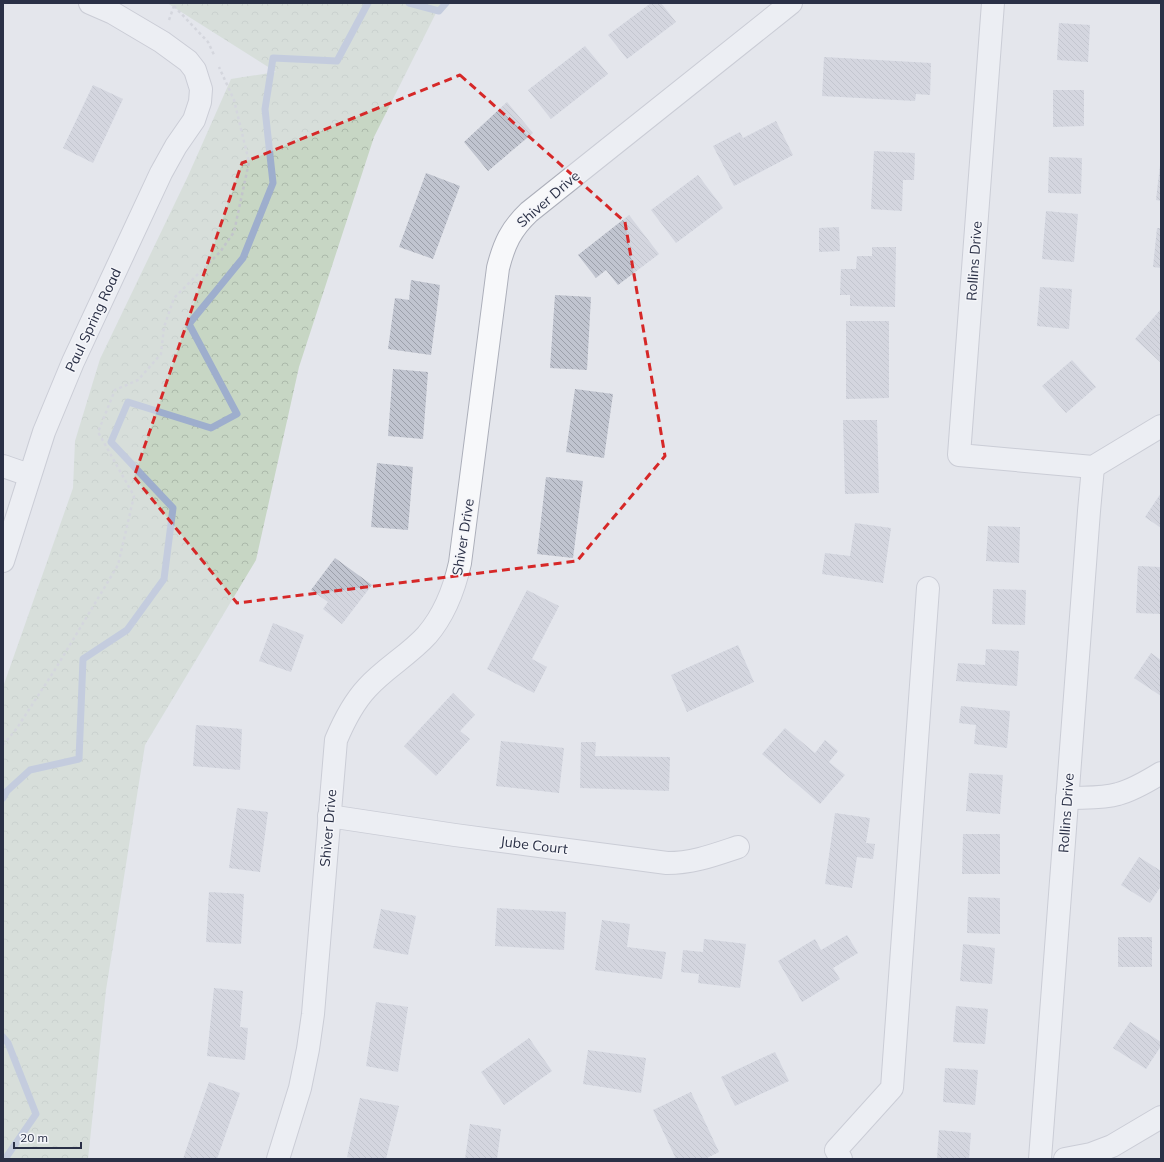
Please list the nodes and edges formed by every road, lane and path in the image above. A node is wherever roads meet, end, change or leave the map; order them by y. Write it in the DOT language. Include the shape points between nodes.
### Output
graph roads {
  1 [pos="90,3"];
  2 [pos="791,3"];
  3 [pos="992,3"];
  4 [pos="174,6"];
  5 [pos="1161,426"];
  6 [pos="3,466"];
  7 [pos="1093,467"];
  8 [pos="30,475"];
  9 [pos="3,561"];
  10 [pos="928,588"];
  11 [pos="3,745"];
  12 [pos="1161,773"];
  13 [pos="1067,798"];
  14 [pos="329,816"];
  15 [pos="738,848"];
  16 [pos="1161,1117"];
  17 [pos="839,1154"];
  18 [pos="278,1159"];
  19 [pos="1040,1159"];
  20 [pos="1066,1159"];
  1 -- 8 [label="street, Paul Spring Road" via="113,13 188,61 201,89 200,102 194,120 161,173 76,355 44,432"];
  2 -- 14 [label="street, Shiver Drive" via="529,212 511,232 502,249 498,268 455,587 444,611 427,634 367,688 354,703 344,721 336,740"];
  3 -- 7 [label="street, Rollins Drive" via="959,455"];
  4 -- 11 [label="path" via="208,42 234,100 249,162 240,208 234,232 220,252 174,298 164,326 161,354 138,380 115,390 98,432 134,496 118,564 56,668"];
  5 -- 7 [label="street"];
  6 -- 8 [label="street"];
  7 -- 13 [label="street, Rollins Drive"];
  8 -- 9 [label="street, Paul Spring Road"];
  10 -- 17 [label="street" via="892,1088"];
  12 -- 13 [label="street" via="1119,794"];
  13 -- 19 [label="street, Rollins Drive"];
  14 -- 15 [label="street, Jube Court" via="667,863 695,861"];
  14 -- 18 [label="street, Shiver Drive" via="308,1049 300,1088"];
  16 -- 20 [label="street" via="1112,1146"];
}
